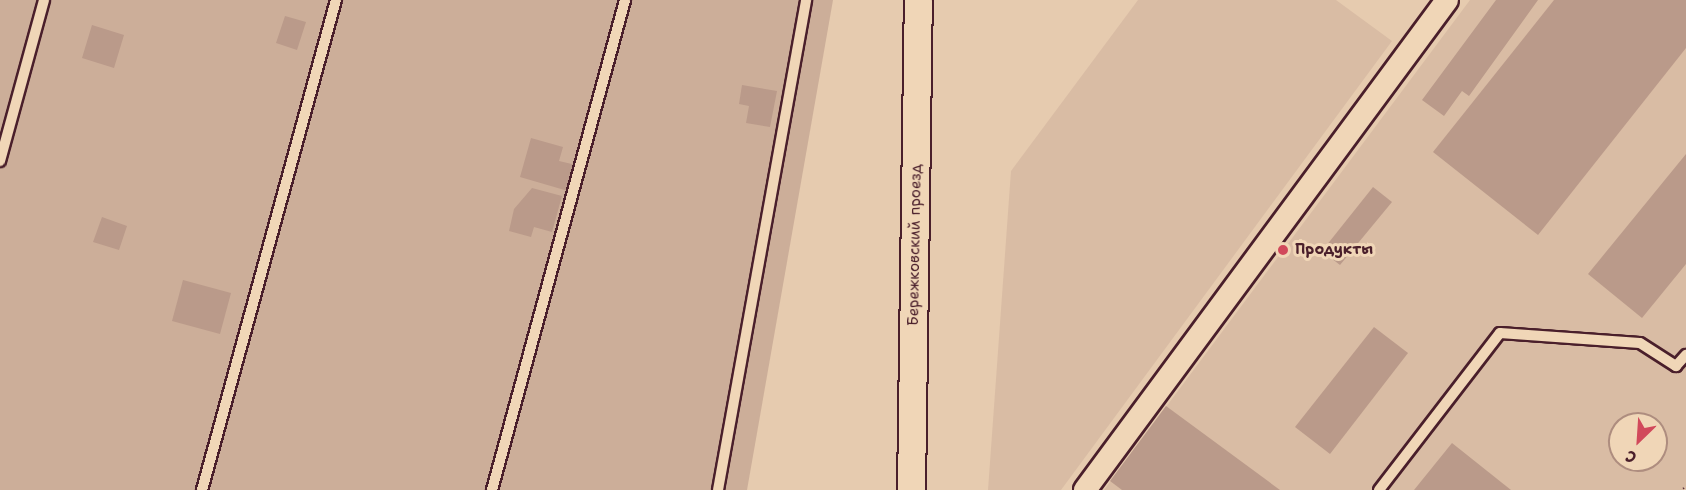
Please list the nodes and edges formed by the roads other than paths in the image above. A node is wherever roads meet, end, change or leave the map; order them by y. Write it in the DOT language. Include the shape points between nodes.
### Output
graph roads {
  1 [pos="44,0"];
  2 [pos="336,0"];
  3 [pos="625,0"];
  4 [pos="806,0"];
  5 [pos="918,0"];
  6 [pos="1447,0"];
  7 [pos="0,161"];
  8 [pos="1686,355"];
  9 [pos="202,490"];
  10 [pos="492,490"];
  11 [pos="718,490"];
  12 [pos="911,490"];
  13 [pos="1085,490"];
  14 [pos="1379,490"];
  1 -- 7 [label="lane"];
  2 -- 9 [label="lane"];
  3 -- 10 [label="lane"];
  4 -- 11 [label="lane"];
  5 -- 12 [label="street, Бережковский проезд"];
  6 -- 13 [label="street"];
  8 -- 14 [label="lane" via="1676,366 1640,343 1500,333"];
}
